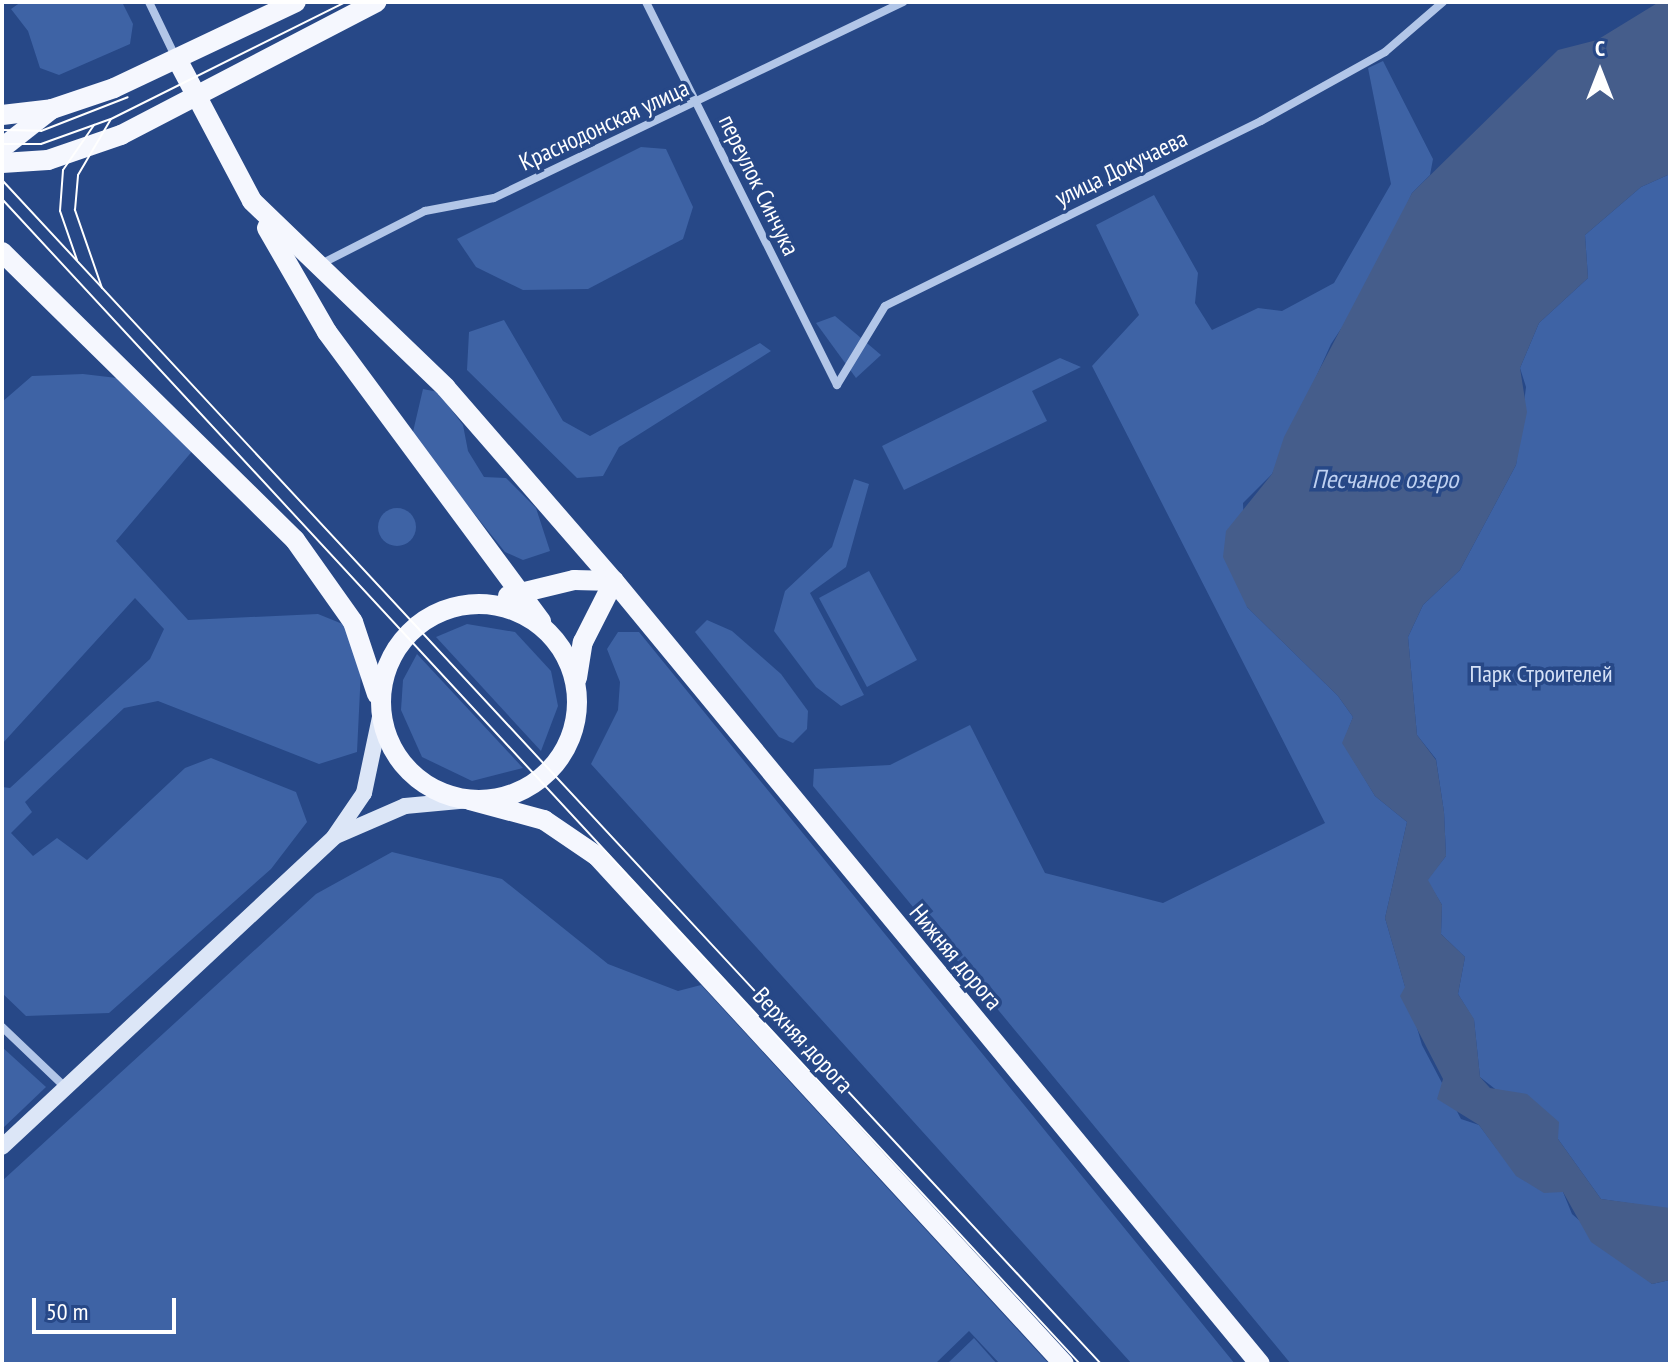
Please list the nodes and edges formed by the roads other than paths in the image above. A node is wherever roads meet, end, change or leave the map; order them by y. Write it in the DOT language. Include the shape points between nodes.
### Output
graph roads {
  1 [pos="149,2"];
  2 [pos="296,2"];
  3 [pos="376,2"];
  4 [pos="646,2"];
  5 [pos="903,2"];
  6 [pos="1443,2"];
  7 [pos="178,61"];
  8 [pos="193,91"];
  9 [pos="697,104"];
  10 [pos="52,109"];
  11 [pos="2,115"];
  12 [pos="2,148"];
  13 [pos="2,163"];
  14 [pos="252,201"];
  15 [pos="2,252"];
  16 [pos="316,267"];
  17 [pos="837,385"];
  18 [pos="614,581"];
  19 [pos="519,592"];
  20 [pos="478,604"];
  21 [pos="555,640"];
  22 [pos="576,686"];
  23 [pos="381,712"];
  24 [pos="470,800"];
  25 [pos="334,837"];
  26 [pos="2,1027"];
  27 [pos="65,1087"];
  28 [pos="2,1147"];
  29 [pos="1064,1364"];
  30 [pos="1260,1364"];
  1 -- 7 [label="street"];
  2 -- 7 [label="main road"];
  3 -- 8 [label="main road"];
  4 -- 9 [label="street, переулок Синчука"];
  5 -- 9 [label="street, Краснодонская улица"];
  6 -- 17 [label="street, улица Докучаева" via="1385,52 1261,121 885,306"];
  7 -- 8 [label="main road"];
  7 -- 10 [label="main road"];
  8 -- 13 [label="main road" via="96,144 48,160"];
  8 -- 14 [label="main road"];
  9 -- 16 [label="street, Краснодонская улица" via="494,198 425,211"];
  9 -- 17 [label="street, переулок Синчука"];
  10 -- 11 [label="main road"];
  10 -- 12 [label="main road"];
  14 -- 16 [label="main road, Нижняя дорога"];
  14 -- 19 [label="main road" via="327,332"];
  15 -- 23 [label="main road" via="188,429 324,575 365,644"];
  16 -- 18 [label="main road, Нижняя дорога" via="446,388"];
  18 -- 19 [label="main road" via="574,580"];
  18 -- 22 [label="main road" via="583,642"];
  18 -- 30 [label="main road, Нижняя дорога"];
  19 -- 20 [label="main road"];
  19 -- 21 [label="main road"];
  20 -- 21 [label="main road" via="524,615"];
  20 -- 23 [label="main road" via="443,611 404,639 385,675"];
  21 -- 22 [label="main road"];
  22 -- 24 [label="main road" via="571,736 555,765 516,793"];
  23 -- 24 [label="main road" via="408,770 438,791"];
  23 -- 25 [label="main road" via="364,793"];
  24 -- 25 [label="main road" via="405,806"];
  24 -- 29 [label="main road, Верхняя дорога" via="544,820 597,856"];
  25 -- 27 [label="main road"];
  26 -- 27 [label="street"];
  27 -- 28 [label="main road"];
}
